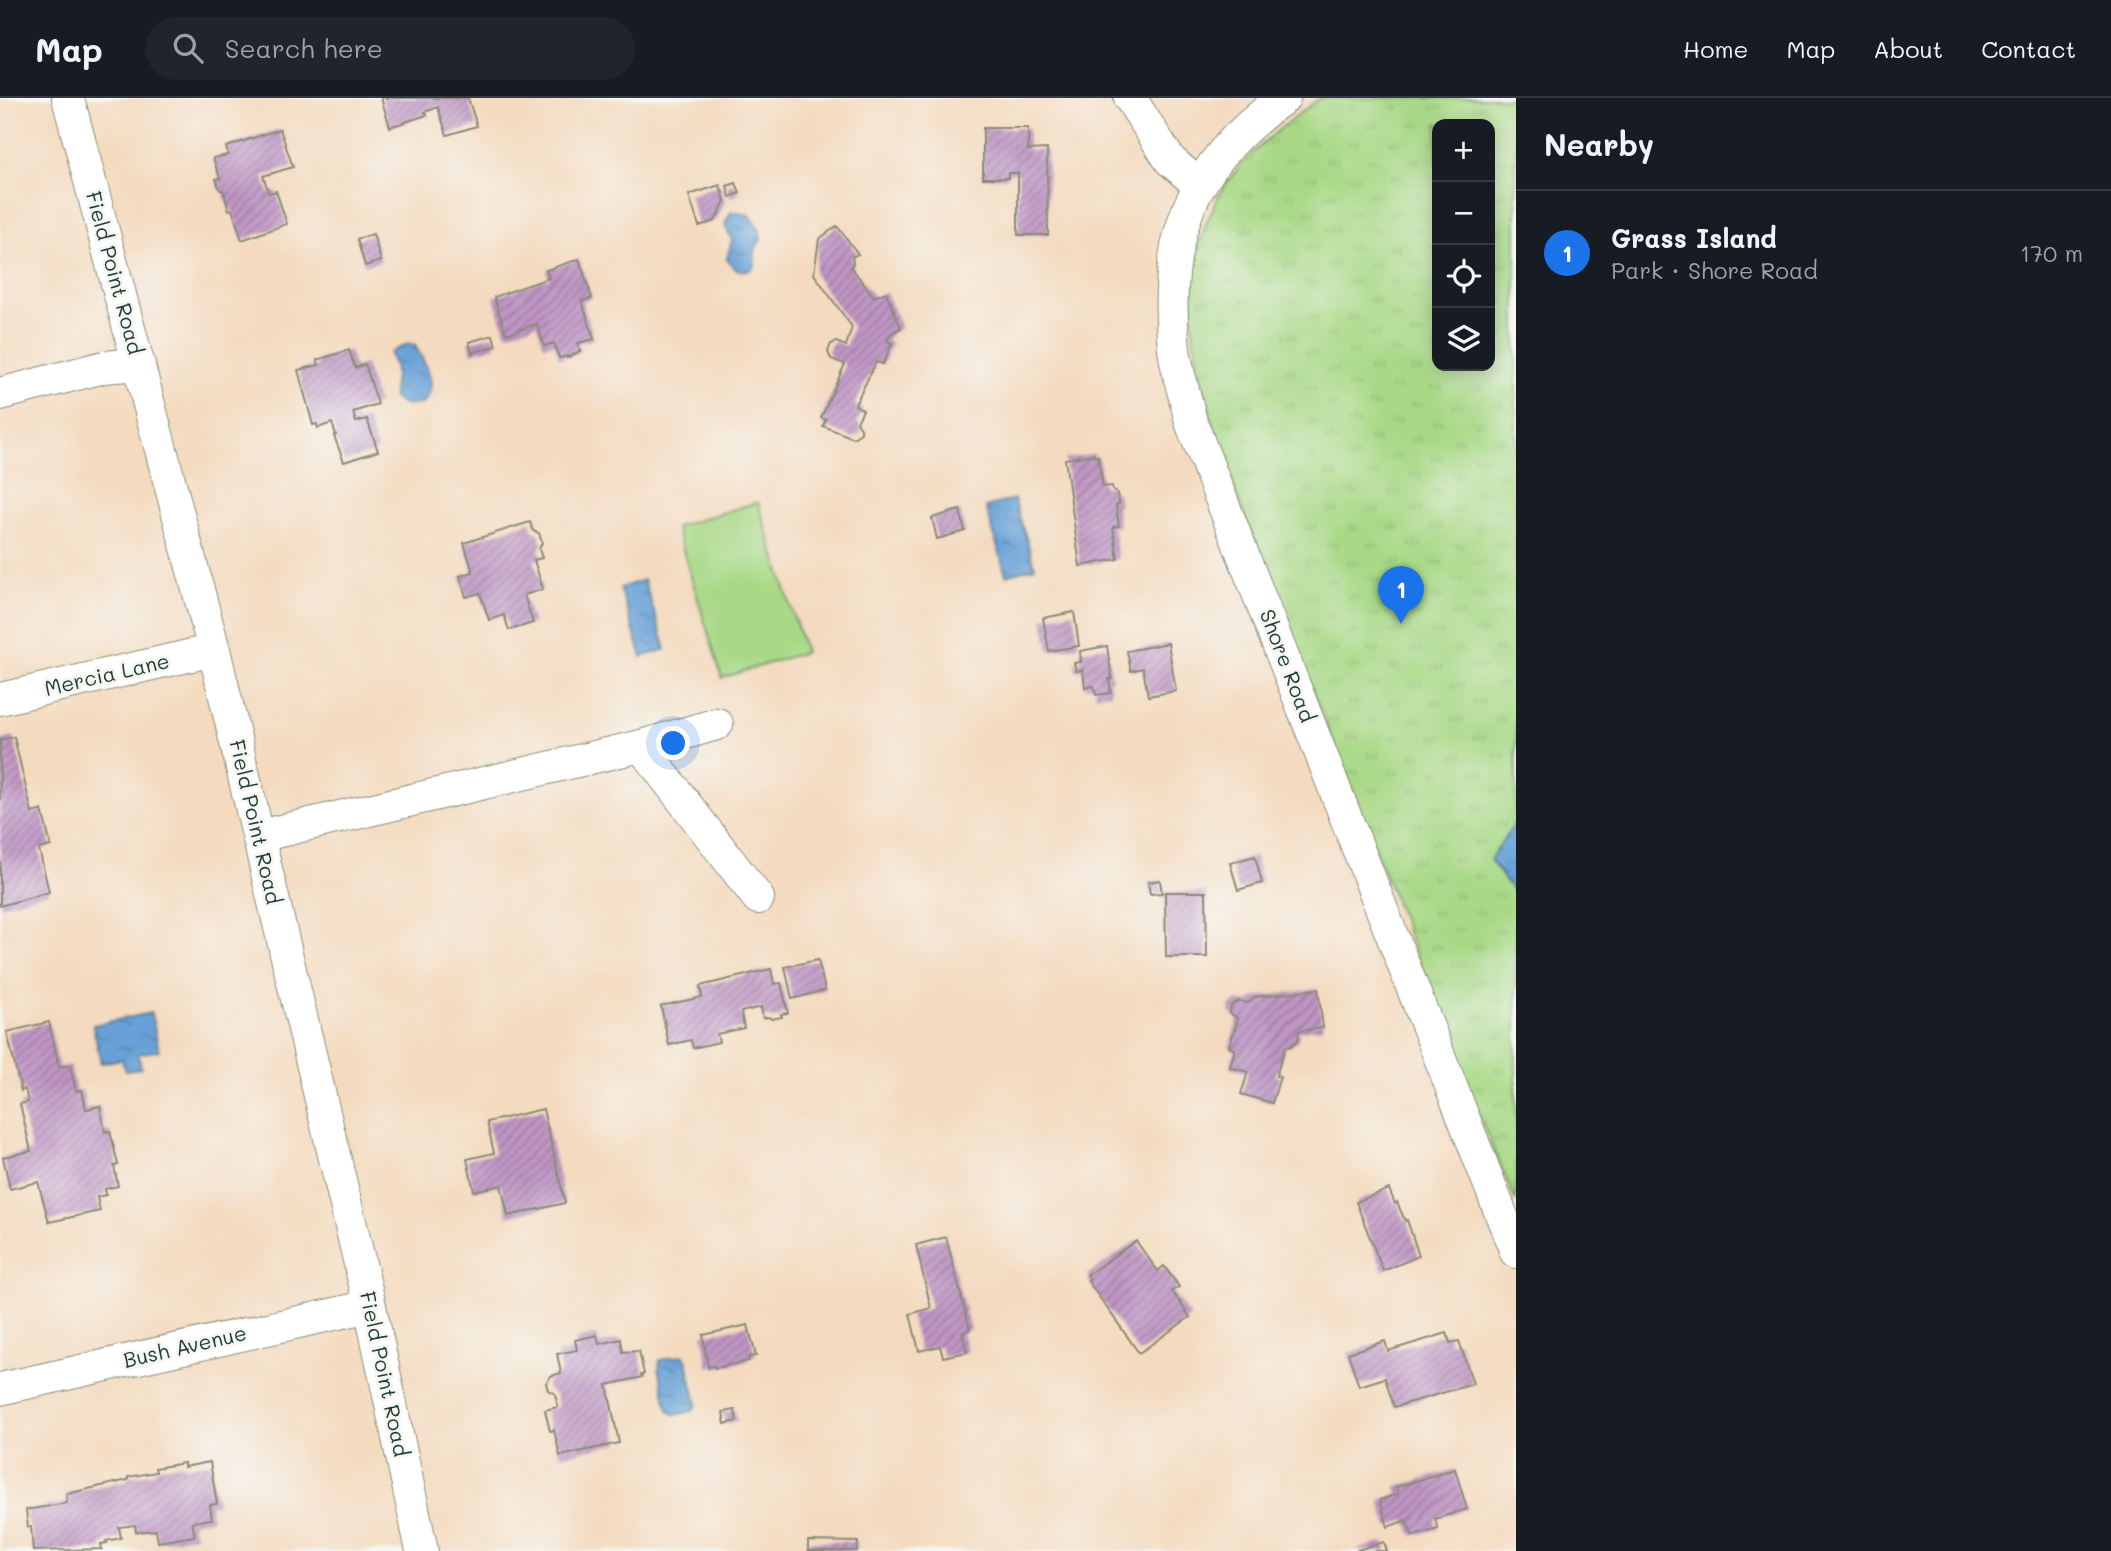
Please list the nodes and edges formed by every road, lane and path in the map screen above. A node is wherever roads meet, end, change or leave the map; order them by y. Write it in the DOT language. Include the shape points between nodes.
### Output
graph roads {
  1 [pos="68,98"];
  2 [pos="1130,98"];
  3 [pos="1284,98"];
  4 [pos="1199,185"];
  5 [pos="139,365"];
  6 [pos="0,394"];
  7 [pos="214,650"];
  8 [pos="0,699"];
  9 [pos="717,724"];
  10 [pos="641,746"];
  11 [pos="259,836"];
  12 [pos="758,898"];
  13 [pos="1516,1252"];
  14 [pos="370,1306"];
  15 [pos="0,1389"];
  16 [pos="422,1551"];
  1 -- 5 [label="street, Field Point Road"];
  2 -- 4 [label="street" via="1170,160"];
  3 -- 4 [label="street, Shore Road" via="1216,158"];
  4 -- 13 [label="street, Shore Road" via="1178,237 1171,292 1175,351 1191,422"];
  5 -- 6 [label="street" via="104,367"];
  5 -- 7 [label="street, Field Point Road"];
  7 -- 8 [label="street, Mercia Lane"];
  7 -- 11 [label="street, Field Point Road"];
  9 -- 10 [label="street"];
  10 -- 11 [label="street"];
  10 -- 12 [label="street"];
  11 -- 14 [label="street, Field Point Road"];
  14 -- 15 [label="street, Bush Avenue"];
  14 -- 16 [label="street, Field Point Road"];
}
